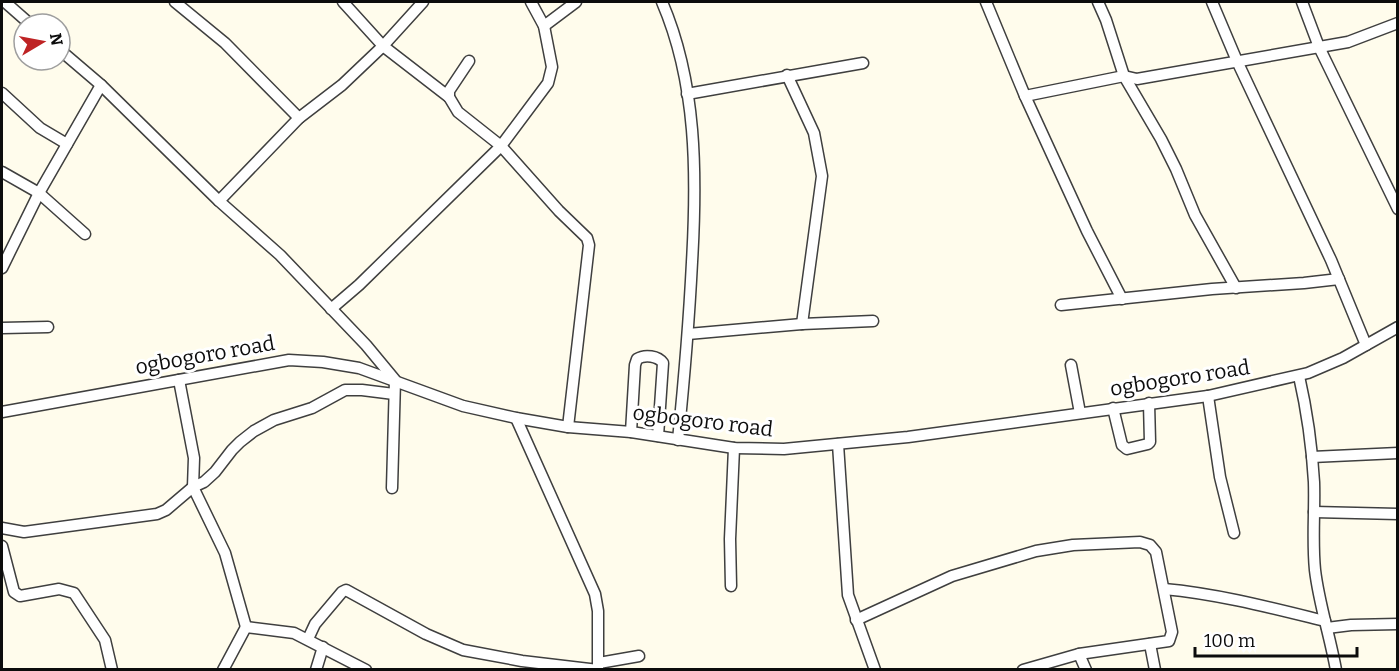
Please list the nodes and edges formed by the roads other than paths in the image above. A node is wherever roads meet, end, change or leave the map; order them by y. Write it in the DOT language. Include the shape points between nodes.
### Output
graph roads {
  1 [pos="4,2"];
  2 [pos="175,2"];
  3 [pos="343,2"];
  4 [pos="423,2"];
  5 [pos="531,2"];
  6 [pos="576,2"];
  7 [pos="662,2"];
  8 [pos="986,2"];
  9 [pos="1098,2"];
  10 [pos="1212,2"];
  11 [pos="1302,2"];
  12 [pos="16,12"];
  13 [pos="1398,23"];
  14 [pos="544,26"];
  15 [pos="383,46"];
  16 [pos="1319,47"];
  17 [pos="72,60"];
  18 [pos="469,61"];
  19 [pos="1237,61"];
  20 [pos="863,63"];
  21 [pos="787,75"];
  22 [pos="1130,80"];
  23 [pos="101,85"];
  24 [pos="2,93"];
  25 [pos="687,94"];
  26 [pos="1025,96"];
  27 [pos="449,97"];
  28 [pos="299,118"];
  29 [pos="66,144"];
  30 [pos="501,146"];
  31 [pos="2,172"];
  32 [pos="39,193"];
  33 [pos="219,201"];
  34 [pos="1398,209"];
  35 [pos="84,234"];
  36 [pos="2,268"];
  37 [pos="1339,279"];
  38 [pos="1236,288"];
  39 [pos="1122,299"];
  40 [pos="1061,305"];
  41 [pos="331,309"];
  42 [pos="873,321"];
  43 [pos="802,324"];
  44 [pos="48,327"];
  45 [pos="1398,327"];
  46 [pos="2,328"];
  47 [pos="688,334"];
  48 [pos="1366,345"];
  49 [pos="1071,365"];
  50 [pos="1299,376"];
  51 [pos="179,380"];
  52 [pos="395,380"];
  53 [pos="394,394"];
  54 [pos="1208,396"];
  55 [pos="1149,404"];
  56 [pos="1113,408"];
  57 [pos="2,412"];
  58 [pos="1080,413"];
  59 [pos="516,418"];
  60 [pos="568,426"];
  61 [pos="631,432"];
  62 [pos="658,436"];
  63 [pos="678,440"];
  64 [pos="838,444"];
  65 [pos="734,448"];
  66 [pos="1398,453"];
  67 [pos="1312,457"];
  68 [pos="193,487"];
  69 [pos="392,488"];
  70 [pos="1314,512"];
  71 [pos="1398,514"];
  72 [pos="2,528"];
  73 [pos="1234,533"];
  74 [pos="2,546"];
  75 [pos="731,586"];
  76 [pos="1164,590"];
  77 [pos="856,620"];
  78 [pos="1398,624"];
  79 [pos="1326,625"];
  80 [pos="246,627"];
  81 [pos="308,639"];
  82 [pos="1150,644"];
  83 [pos="323,647"];
  84 [pos="1079,654"];
  85 [pos="639,656"];
  86 [pos="599,663"];
  87 [pos="112,669"];
  88 [pos="223,669"];
  89 [pos="316,669"];
  90 [pos="366,669"];
  91 [pos="875,669"];
  92 [pos="1023,669"];
  93 [pos="1086,669"];
  94 [pos="1155,669"];
  95 [pos="1336,669"];
  1 -- 12 [label="street"];
  2 -- 28 [label="street" via="225,43"];
  3 -- 15 [label="street"];
  4 -- 15 [label="street"];
  5 -- 14 [label="street"];
  6 -- 14 [label="street"];
  7 -- 25 [label="street" via="685,74"];
  8 -- 26 [label="street"];
  9 -- 22 [label="street"];
  10 -- 19 [label="street"];
  11 -- 16 [label="street"];
  13 -- 16 [label="street" via="1347,42"];
  14 -- 30 [label="street" via="552,67 548,83"];
  15 -- 27 [label="street"];
  15 -- 28 [label="street"];
  16 -- 19 [label="street"];
  16 -- 34 [label="street"];
  17 -- 23 [label="street"];
  18 -- 27 [label="street"];
  19 -- 22 [label="street"];
  19 -- 37 [label="street"];
  20 -- 21 [label="street"];
  21 -- 25 [label="street"];
  21 -- 43 [label="street" via="814,133 822,176"];
  22 -- 26 [label="street"];
  22 -- 38 [label="street" via="1195,215"];
  23 -- 29 [label="street"];
  23 -- 33 [label="street"];
  24 -- 29 [label="street" via="40,128"];
  25 -- 47 [label="street" via="696,203"];
  26 -- 39 [label="street"];
  27 -- 30 [label="street" via="458,112"];
  28 -- 33 [label="street"];
  29 -- 32 [label="street"];
  30 -- 41 [label="street"];
  30 -- 60 [label="street" via="587,238 589,245"];
  31 -- 32 [label="street"];
  32 -- 35 [label="street"];
  32 -- 36 [label="street"];
  33 -- 41 [label="street" via="280,255"];
  37 -- 38 [label="street"];
  37 -- 48 [label="street"];
  38 -- 39 [label="street"];
  39 -- 40 [label="street"];
  41 -- 52 [label="street"];
  42 -- 43 [label="street"];
  43 -- 47 [label="street"];
  44 -- 46 [label="street"];
  45 -- 48 [label="street, ogbogoro road"];
  47 -- 63 [label="street"];
  48 -- 50 [label="street, ogbogoro road"];
  49 -- 58 [label="street"];
  50 -- 54 [label="street, ogbogoro road"];
  50 -- 67 [label="street"];
  51 -- 52 [label="street, ogbogoro road" via="289,360 358,368"];
  51 -- 57 [label="street, ogbogoro road"];
  51 -- 68 [label="street" via="194,458"];
  52 -- 53 [label="street"];
  52 -- 59 [label="street, ogbogoro road" via="463,406"];
  53 -- 68 [label="street" via="345,390 312,408 274,420 240,442 215,472"];
  53 -- 69 [label="street"];
  54 -- 55 [label="street, ogbogoro road"];
  54 -- 73 [label="street" via="1220,477"];
  55 -- 56 [label="street, ogbogoro road"];
  55 -- 56 [label="street" via="1150,442 1127,449 1122,445"];
  56 -- 58 [label="street, ogbogoro road"];
  58 -- 64 [label="street, ogbogoro road"];
  59 -- 60 [label="street, ogbogoro road"];
  59 -- 86 [label="street" via="595,594"];
  60 -- 61 [label="street, ogbogoro road"];
  61 -- 62 [label="street, ogbogoro road"];
  61 -- 62 [label="street" via="635,365 637,359 645,356 663,363"];
  62 -- 63 [label="street, ogbogoro road"];
  63 -- 65 [label="street, ogbogoro road"];
  64 -- 65 [label="street, ogbogoro road"];
  64 -- 77 [label="street" via="848,595"];
  65 -- 75 [label="street"];
  66 -- 67 [label="street"];
  67 -- 70 [label="street"];
  68 -- 72 [label="street" via="157,514 24,532"];
  68 -- 80 [label="street" via="225,553"];
  70 -- 71 [label="street"];
  70 -- 79 [label="street" via="1315,570"];
  74 -- 87 [label="street" via="14,592 20,596 59,589 74,593 105,640"];
  76 -- 77 [label="street" via="1156,552 1150,545 1073,545 1036,551 952,576"];
  76 -- 79 [label="street" via="1223,596"];
  76 -- 82 [label="street" via="1172,637"];
  77 -- 91 [label="street"];
  78 -- 79 [label="street"];
  79 -- 95 [label="street"];
  80 -- 81 [label="street" via="294,633"];
  80 -- 88 [label="street"];
  81 -- 83 [label="street"];
  81 -- 86 [label="street" via="315,624 346,590 463,650 598,669"];
  82 -- 84 [label="street"];
  82 -- 94 [label="street"];
  83 -- 89 [label="street"];
  83 -- 90 [label="street"];
  84 -- 92 [label="street"];
  84 -- 93 [label="street"];
  85 -- 86 [label="street"];
}
